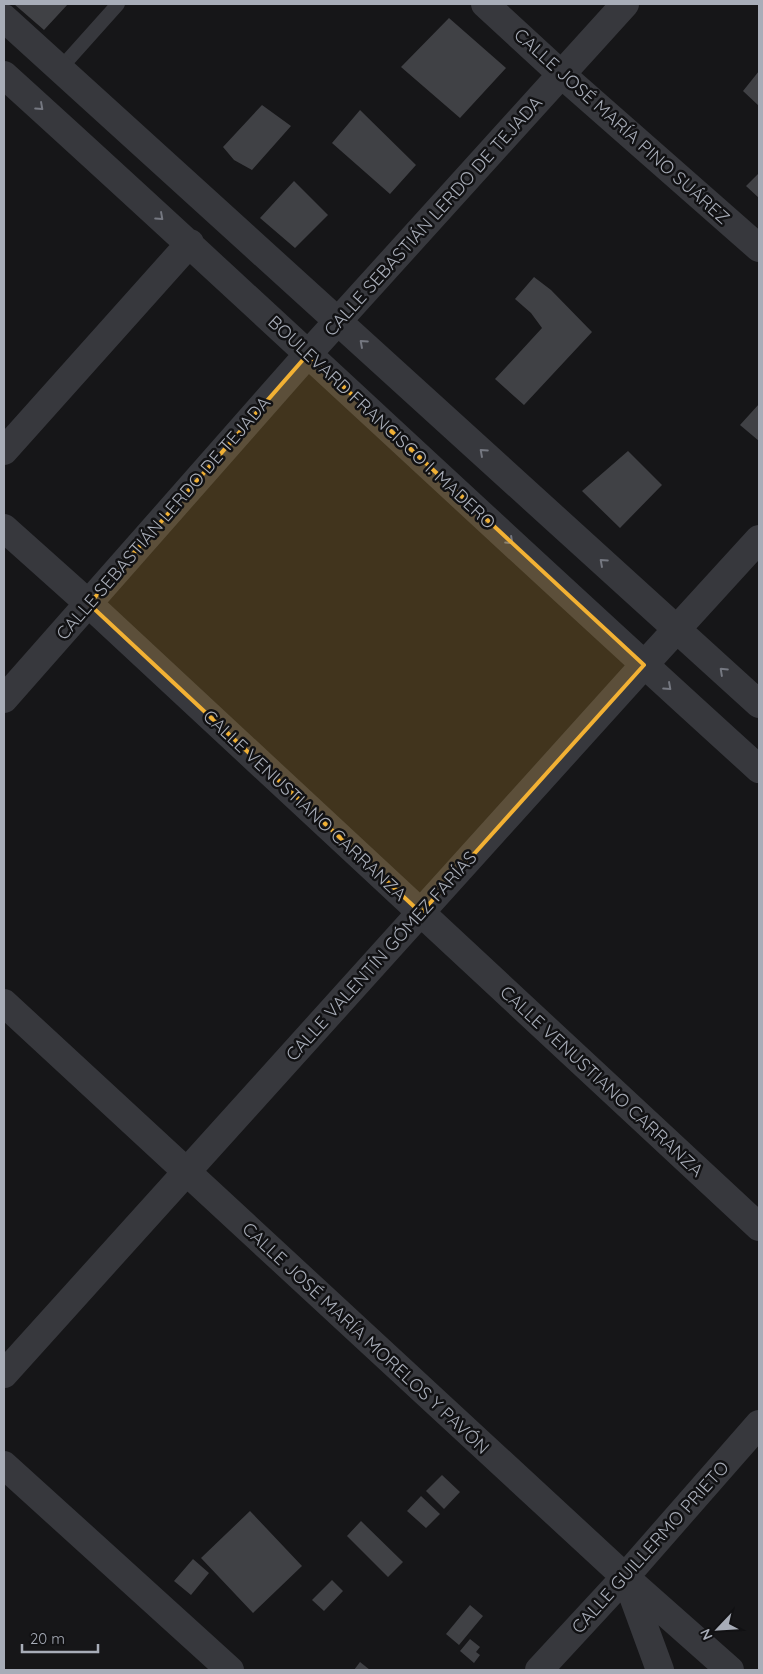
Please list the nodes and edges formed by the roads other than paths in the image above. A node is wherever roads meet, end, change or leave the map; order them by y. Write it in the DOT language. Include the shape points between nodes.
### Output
graph roads {
  1 [pos="118,4"];
  2 [pos="485,4"];
  3 [pos="625,4"];
  4 [pos="4,18"];
  5 [pos="59,70"];
  6 [pos="561,74"];
  7 [pos="4,75"];
  8 [pos="190,243"];
  9 [pos="759,248"];
  10 [pos="338,320"];
  11 [pos="308,354"];
  12 [pos="4,451"];
  13 [pos="4,528"];
  14 [pos="759,539"];
  15 [pos="88,604"];
  16 [pos="677,629"];
  17 [pos="644,664"];
  18 [pos="4,699"];
  19 [pos="759,704"];
  20 [pos="759,769"];
  21 [pos="421,913"];
  22 [pos="4,1003"];
  23 [pos="187,1172"];
  24 [pos="759,1227"];
  25 [pos="4,1374"];
  26 [pos="759,1424"];
  27 [pos="4,1465"];
  28 [pos="626,1577"];
  29 [pos="230,1670"];
  30 [pos="539,1670"];
  31 [pos="660,1670"];
  32 [pos="730,1670"];
  1 -- 5 [label="lane"];
  2 -- 6 [label="street, CALLE JOSÉ MARÍA PINO SUÁREZ"];
  3 -- 6 [label="street, CALLE SEBASTIÁN LERDO DE TEJADA"];
  4 -- 5 [label="street"];
  5 -- 10 [label="street"];
  6 -- 9 [label="street, CALLE JOSÉ MARÍA PINO SUÁREZ"];
  6 -- 10 [label="street, CALLE SEBASTIÁN LERDO DE TEJADA"];
  7 -- 8 [label="street, BOULEVARD FRANCISCO I. MADERO, one-way"];
  8 -- 11 [label="street, BOULEVARD FRANCISCO I. MADERO"];
  8 -- 12 [label="street"];
  10 -- 11 [label="street, CALLE SEBASTIÁN LERDO DE TEJADA"];
  16 -- 10 [label="street, one-way"];
  11 -- 15 [label="street, CALLE SEBASTIÁN LERDO DE TEJADA"];
  11 -- 17 [label="street, BOULEVARD FRANCISCO I. MADERO, one-way"];
  13 -- 15 [label="street, CALLE VENUSTIANO CARRANZA"];
  14 -- 16 [label="street, CALLE VALENTÍN GÓMEZ FARÍAS"];
  15 -- 18 [label="street, CALLE SEBASTIÁN LERDO DE TEJADA"];
  15 -- 21 [label="street, CALLE VENUSTIANO CARRANZA"];
  16 -- 17 [label="street, CALLE VALENTÍN GÓMEZ FARÍAS"];
  19 -- 16 [label="street, one-way"];
  17 -- 20 [label="street, BOULEVARD FRANCISCO I. MADERO, one-way"];
  17 -- 21 [label="street, CALLE VALENTÍN GÓMEZ FARÍAS"];
  21 -- 23 [label="street, CALLE VALENTÍN GÓMEZ FARÍAS"];
  21 -- 24 [label="street, CALLE VENUSTIANO CARRANZA"];
  22 -- 23 [label="street, CALLE JOSÉ MARÍA MORELOS Y PAVÓN"];
  23 -- 25 [label="street, CALLE VALENTÍN GÓMEZ FARÍAS"];
  23 -- 28 [label="street, CALLE JOSÉ MARÍA MORELOS Y PAVÓN"];
  26 -- 28 [label="street, CALLE GUILLERMO PRIETO"];
  27 -- 29 [label="street"];
  28 -- 30 [label="street, CALLE GUILLERMO PRIETO"];
  28 -- 31 [label="street"];
  28 -- 32 [label="street, CALLE JOSÉ MARÍA MORELOS Y PAVÓN"];
}
